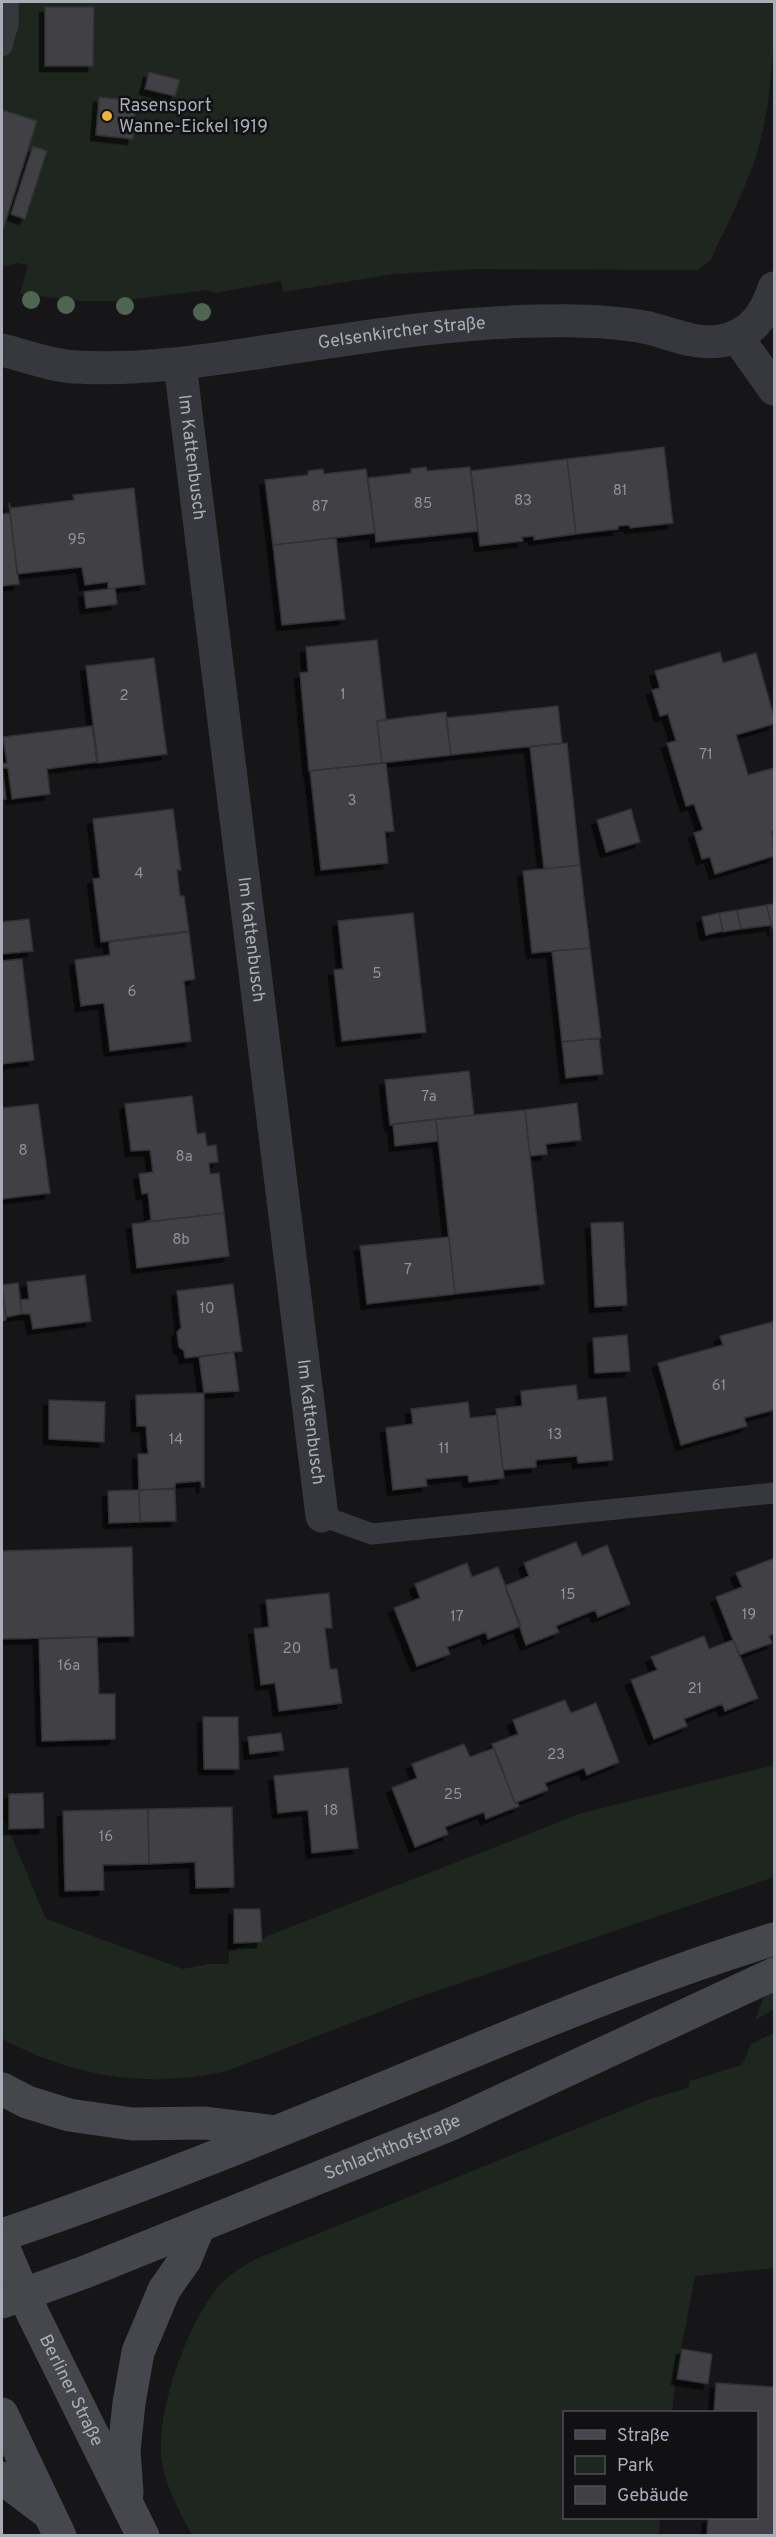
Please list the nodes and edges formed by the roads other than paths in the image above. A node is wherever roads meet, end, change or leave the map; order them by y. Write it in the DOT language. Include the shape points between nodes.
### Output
graph roads {
  1 [pos="8,2"];
  2 [pos="2,46"];
  3 [pos="774,288"];
  4 [pos="737,337"];
  5 [pos="2,350"];
  6 [pos="180,364"];
  7 [pos="774,389"];
  8 [pos="774,1493"];
  9 [pos="322,1516"];
  10 [pos="774,1939"];
  11 [pos="774,1974"];
  12 [pos="2,2089"];
  13 [pos="274,2131"];
  14 [pos="199,2226"];
  15 [pos="2,2235"];
  16 [pos="2,2244"];
  17 [pos="12,2298"];
  18 [pos="2,2414"];
  19 [pos="2,2478"];
  20 [pos="127,2507"];
  21 [pos="54,2524"];
  22 [pos="143,2535"];
  1 -- 2 [label="lane"];
  3 -- 4 [label="street" via="755,326"];
  4 -- 6 [label="street, Gelsenkircher Straße" via="698,341 611,323 482,323"];
  4 -- 7 [label="street"];
  5 -- 6 [label="street, Gelsenkircher Straße" via="74,367"];
  6 -- 9 [label="street, Im Kattenbusch"];
  8 -- 9 [label="lane" via="372,1534"];
  10 -- 13 [label="main road" via="622,1990"];
  11 -- 14 [label="main road, Schlachthofstraße" via="449,2125"];
  12 -- 13 [label="main road" via="27,2102 69,2115 132,2124 205,2123"];
  13 -- 15 [label="main road"];
  14 -- 17 [label="main road, Schlachthofstraße"];
  14 -- 20 [label="main road" via="185,2260 164,2290 138,2352 124,2451"];
  16 -- 17 [label="main road, Berliner Straße"];
  17 -- 20 [label="main road, Berliner Straße"];
  18 -- 21 [label="main road"];
  19 -- 21 [label="main road"];
  20 -- 22 [label="main road, Berliner Straße"];
}
